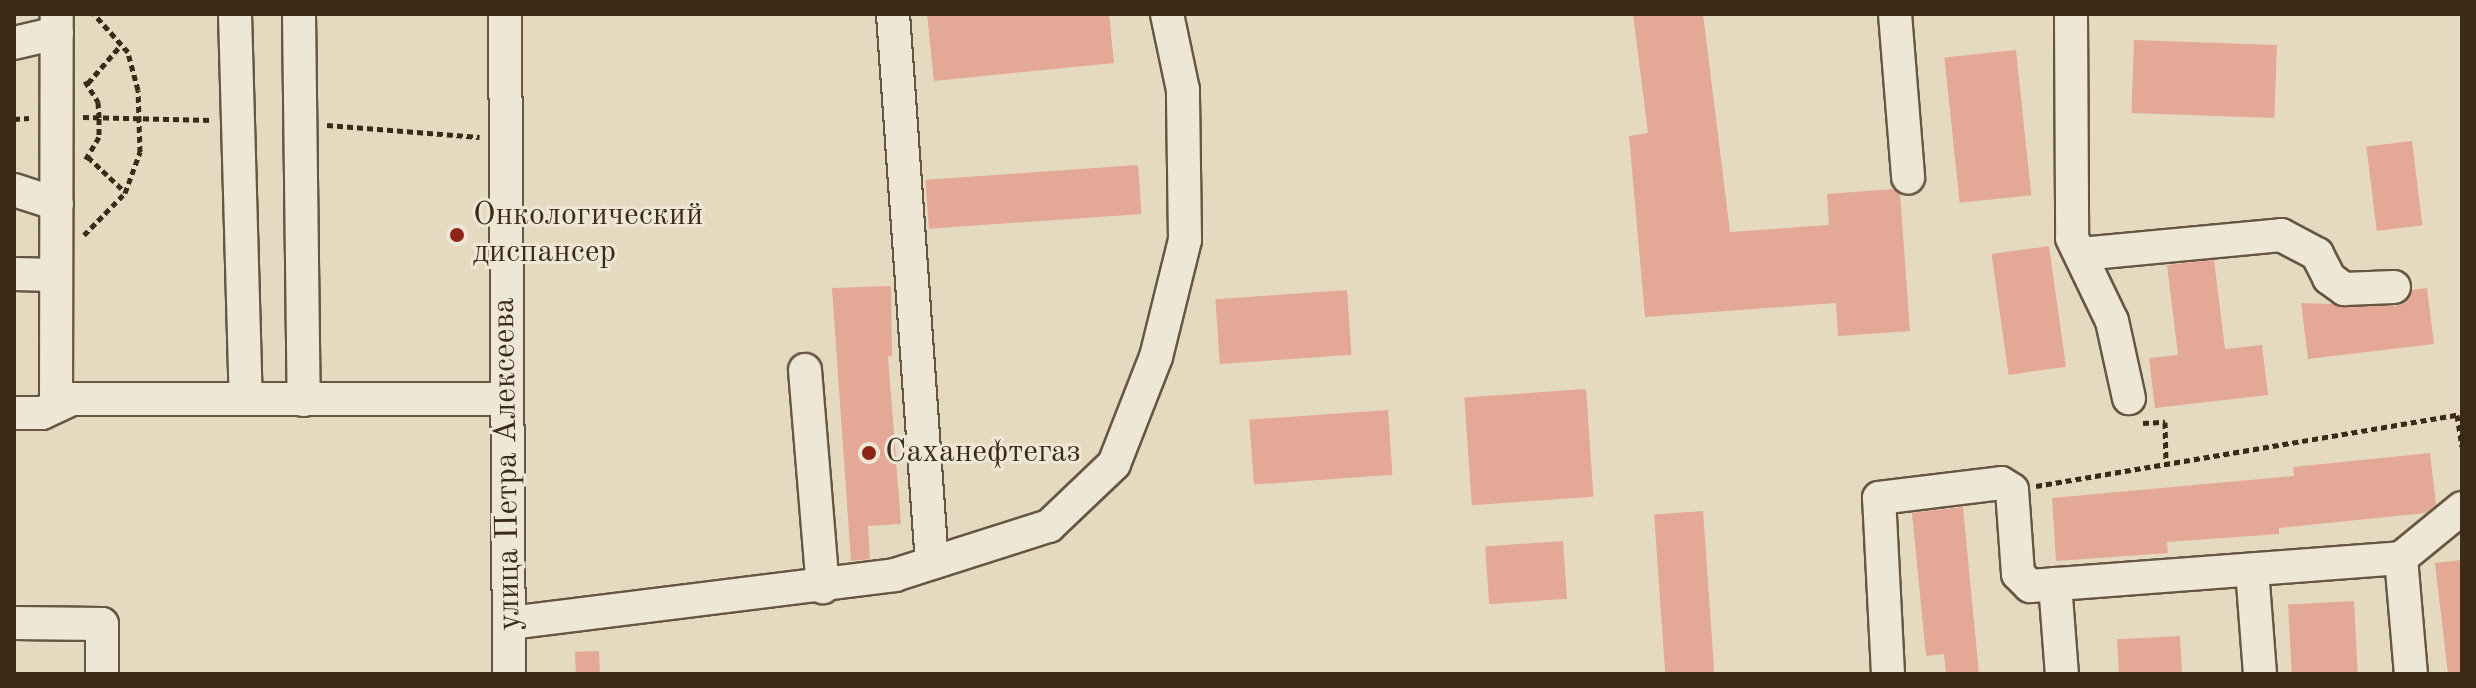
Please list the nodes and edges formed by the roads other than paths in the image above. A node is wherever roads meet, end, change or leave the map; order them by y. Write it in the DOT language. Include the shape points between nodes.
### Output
graph roads {
  1 [pos="235,14"];
  2 [pos="299,14"];
  3 [pos="505,14"];
  4 [pos="893,14"];
  5 [pos="1167,14"];
  6 [pos="1895,14"];
  7 [pos="2071,14"];
  8 [pos="57,24"];
  9 [pos="14,43"];
  10 [pos="1908,177"];
  11 [pos="14,190"];
  12 [pos="57,204"];
  13 [pos="2081,254"];
  14 [pos="56,260"];
  15 [pos="14,274"];
  16 [pos="2394,287"];
  17 [pos="805,370"];
  18 [pos="14,392"];
  19 [pos="56,398"];
  20 [pos="246,398"];
  21 [pos="2129,398"];
  22 [pos="505,399"];
  23 [pos="304,400"];
  24 [pos="14,413"];
  25 [pos="2462,508"];
  26 [pos="2401,558"];
  27 [pos="932,563"];
  28 [pos="2252,570"];
  29 [pos="2055,584"];
  30 [pos="823,587"];
  31 [pos="14,623"];
  32 [pos="511,623"];
  33 [pos="102,674"];
  34 [pos="509,674"];
  35 [pos="1888,674"];
  36 [pos="2062,674"];
  37 [pos="2260,674"];
  38 [pos="2411,674"];
  1 -- 20 [label="street"];
  2 -- 23 [label="street"];
  3 -- 22 [label="street, улица Петра Алексеева"];
  4 -- 27 [label="street"];
  5 -- 27 [label="street" via="1183,90 1185,240 1156,357 1114,464 1049,526"];
  6 -- 10 [label="street"];
  7 -- 13 [label="street" via="2070,210 2072,238"];
  8 -- 9 [label="street"];
  8 -- 12 [label="street"];
  11 -- 12 [label="street"];
  12 -- 14 [label="street"];
  13 -- 16 [label="street" via="2281,235 2317,254 2329,278 2344,289"];
  13 -- 21 [label="street" via="2112,321"];
  14 -- 15 [label="street"];
  14 -- 19 [label="street"];
  17 -- 30 [label="street"];
  18 -- 19 [label="street"];
  19 -- 20 [label="street"];
  19 -- 24 [label="street" via="42,413"];
  20 -- 23 [label="street"];
  22 -- 23 [label="street"];
  22 -- 32 [label="street, улица Петра Алексеева"];
  25 -- 26 [label="street"];
  26 -- 28 [label="street"];
  26 -- 38 [label="street"];
  27 -- 30 [label="street"];
  28 -- 29 [label="street"];
  28 -- 37 [label="street"];
  29 -- 35 [label="street" via="2021,581 2012,490 2001,483 1879,498"];
  29 -- 36 [label="street"];
  30 -- 32 [label="street"];
  31 -- 33 [label="street" via="102,624"];
  32 -- 34 [label="street, улица Петра Алексеева"];
}
